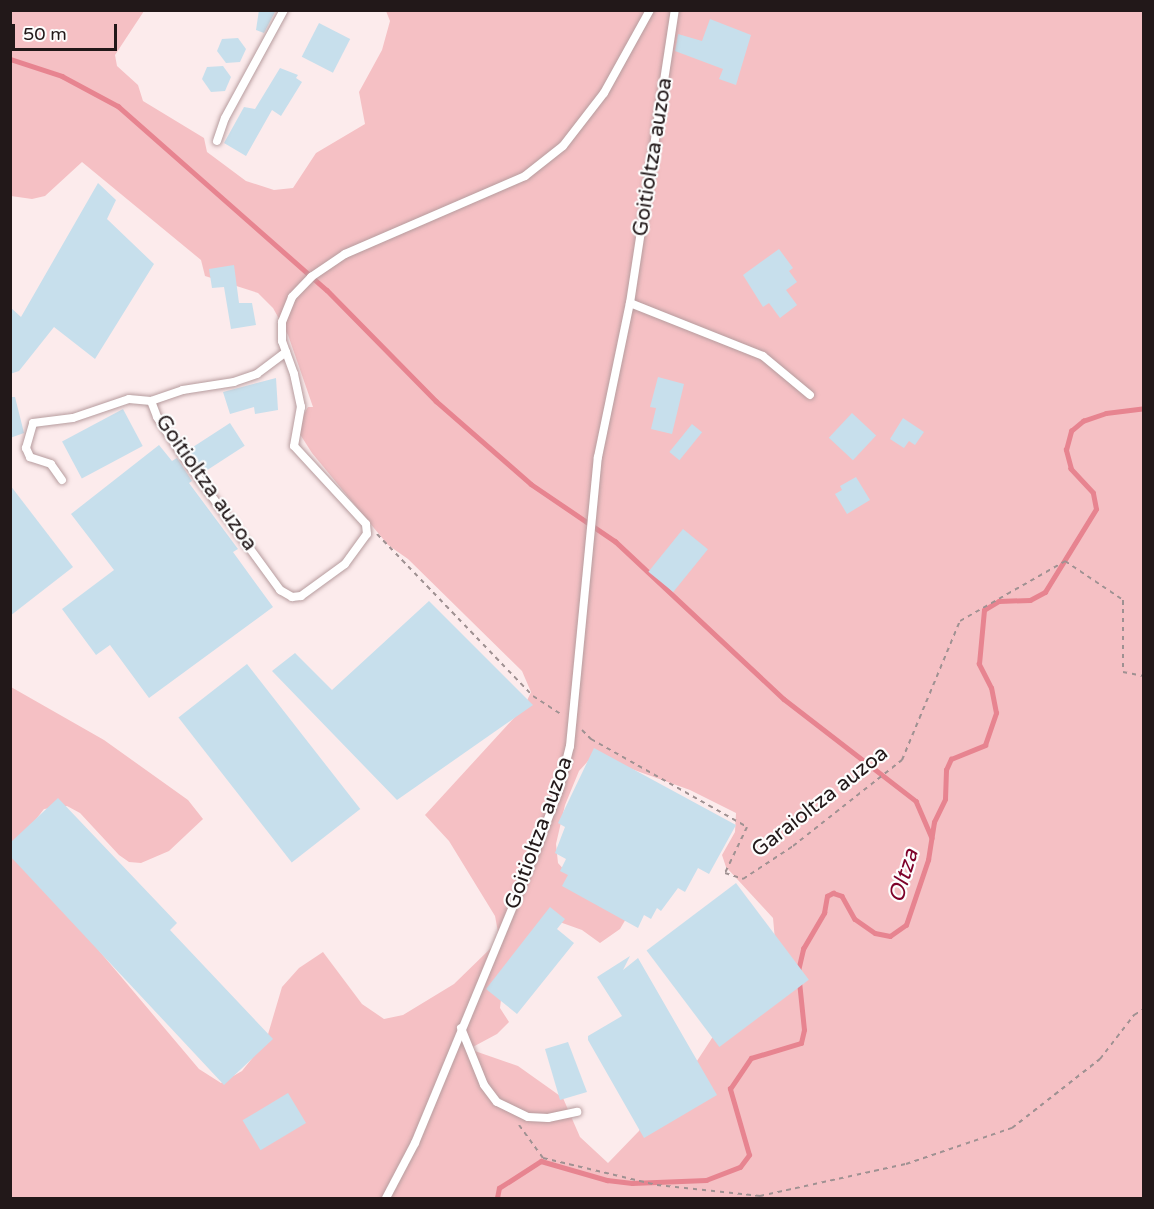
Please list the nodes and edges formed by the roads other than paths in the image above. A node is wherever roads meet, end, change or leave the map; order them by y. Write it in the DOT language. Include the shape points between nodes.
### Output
graph roads {
  1 [pos="284,10"];
  2 [pos="650,10"];
  3 [pos="675,10"];
  4 [pos="217,141"];
  5 [pos="630,303"];
  6 [pos="286,352"];
  7 [pos="810,395"];
  8 [pos="151,401"];
  9 [pos="62,480"];
  10 [pos="461,1028"];
  11 [pos="577,1112"];
  12 [pos="386,1198"];
  1 -- 4 [label="lane" via="225,118"];
  2 -- 6 [label="lane" via="604,93 563,146 525,176 345,254 311,277 292,297 282,322"];
  3 -- 5 [label="lane, Goitioltza auzoa"];
  5 -- 7 [label="lane" via="763,356"];
  5 -- 10 [label="lane, Goitioltza auzoa" via="598,457 573,720 559,790"];
  6 -- 8 [label="lane, Goitioltza auzoa" via="257,374"];
  6 -- 8 [label="lane, Goitioltza auzoa" via="301,407 294,446 366,524 367,534 345,564 301,597 280,590 189,465 157,417"];
  8 -- 9 [label="lane, Goitioltza auzoa" via="129,399 73,418 33,423 26,447 30,457 51,464"];
  10 -- 11 [label="lane" via="484,1085 509,1110 548,1118"];
  10 -- 12 [label="lane, Goitioltza auzoa" via="415,1143"];
}
